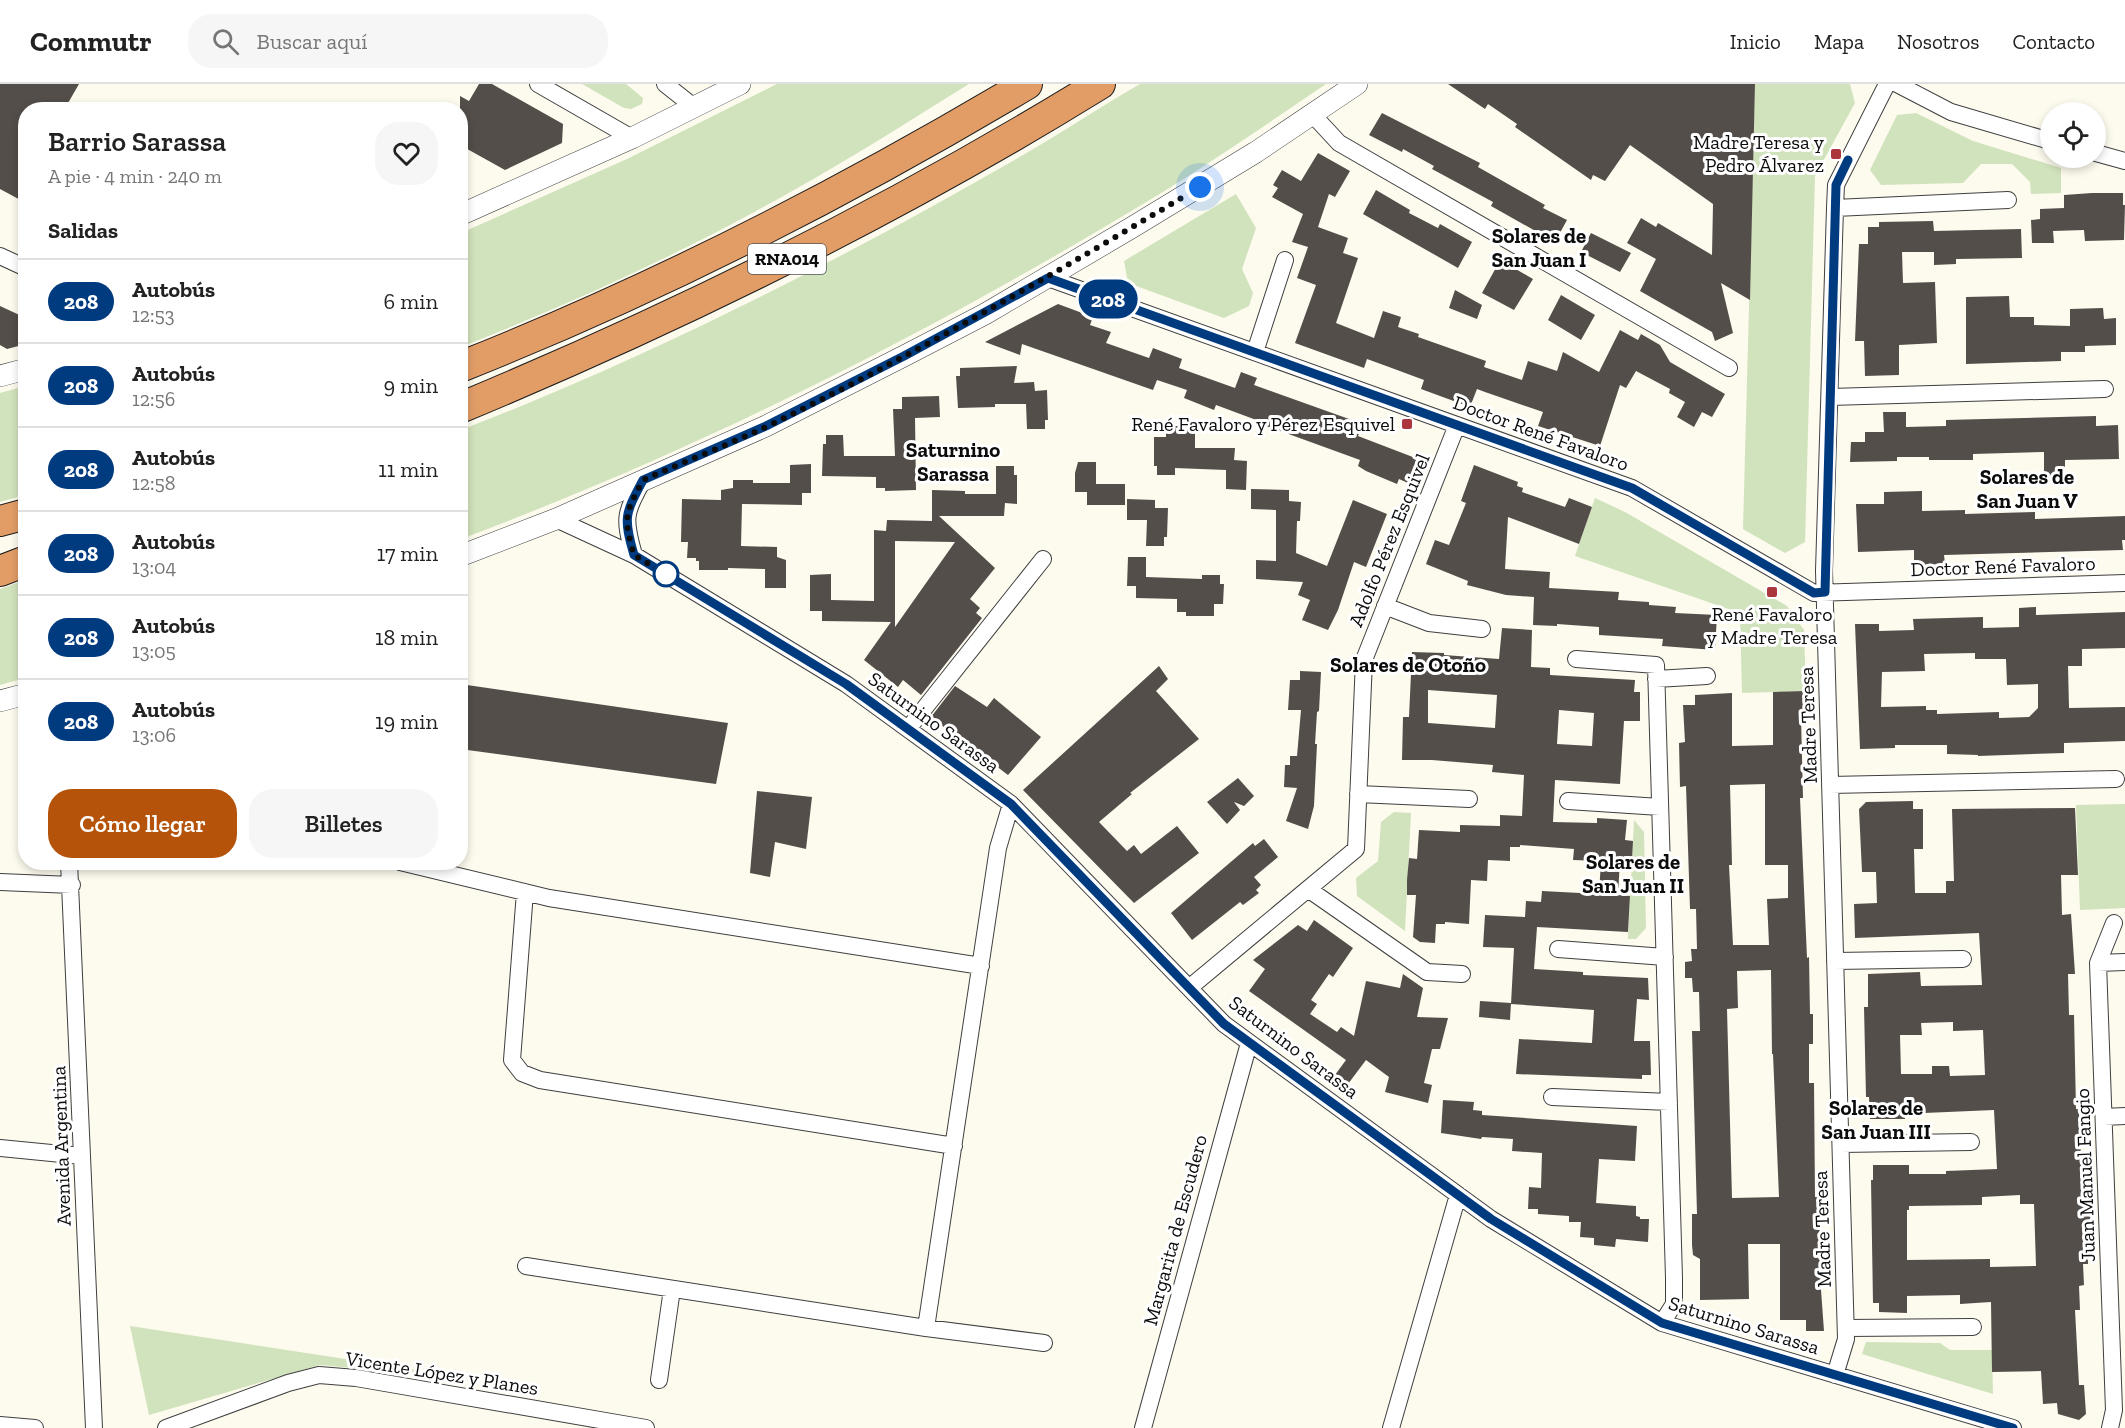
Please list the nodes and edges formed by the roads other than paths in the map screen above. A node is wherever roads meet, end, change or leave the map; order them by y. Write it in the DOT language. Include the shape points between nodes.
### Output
graph roads {
  1 [pos="538,84"];
  2 [pos="664,84"];
  3 [pos="740,84"];
  4 [pos="1018,84"];
  5 [pos="1027,84"];
  6 [pos="1100,84"];
  7 [pos="1357,84"];
  8 [pos="1887,84"];
  9 [pos="1897,84"];
  10 [pos="694,107"];
  11 [pos="1313,115"];
  12 [pos="974,116"];
  13 [pos="632,138"];
  14 [pos="2040,138"];
  15 [pos="2106,156"];
  16 [pos="2125,161"];
  17 [pos="2008,200"];
  18 [pos="1835,208"];
  19 [pos="468,211"];
  20 [pos="0,256"];
  21 [pos="1285,260"];
  22 [pos="18,264"];
  23 [pos="1048,278"];
  24 [pos="1255,352"];
  25 [pos="468,364"];
  26 [pos="1729,368"];
  27 [pos="18,371"];
  28 [pos="0,376"];
  29 [pos="2105,389"];
  30 [pos="1830,397"];
  31 [pos="468,405"];
  32 [pos="1457,425"];
  33 [pos="643,480"];
  34 [pos="18,516"];
  35 [pos="556,519"];
  36 [pos="0,520"];
  37 [pos="468,553"];
  38 [pos="18,554"];
  39 [pos="634,555"];
  40 [pos="0,559"];
  41 [pos="1043,559"];
  42 [pos="18,564"];
  43 [pos="0,571"];
  44 [pos="2125,583"];
  45 [pos="1825,592"];
  46 [pos="1385,606"];
  47 [pos="1482,630"];
  48 [pos="1576,659"];
  49 [pos="1656,672"];
  50 [pos="1707,676"];
  51 [pos="18,696"];
  52 [pos="0,701"];
  53 [pos="908,729"];
  54 [pos="2116,779"];
  55 [pos="1830,786"];
  56 [pos="1358,794"];
  57 [pos="1470,799"];
  58 [pos="1568,801"];
  59 [pos="1011,804"];
  60 [pos="1660,807"];
  61 [pos="70,870"];
  62 [pos="433,870"];
  63 [pos="0,882"];
  64 [pos="72,885"];
  65 [pos="1308,889"];
  66 [pos="525,892"];
  67 [pos="2114,923"];
  68 [pos="1558,949"];
  69 [pos="1665,957"];
  70 [pos="1963,959"];
  71 [pos="1835,961"];
  72 [pos="2125,962"];
  73 [pos="2098,963"];
  74 [pos="981,966"];
  75 [pos="1462,974"];
  76 [pos="1189,988"];
  77 [pos="1249,1043"];
  78 [pos="1552,1097"];
  79 [pos="1669,1102"];
  80 [pos="2125,1116"];
  81 [pos="2104,1117"];
  82 [pos="1971,1142"];
  83 [pos="1841,1144"];
  84 [pos="954,1146"];
  85 [pos="0,1148"];
  86 [pos="82,1156"];
  87 [pos="1458,1195"];
  88 [pos="526,1266"];
  89 [pos="2117,1269"];
  90 [pos="672,1289"];
  91 [pos="1662,1323"];
  92 [pos="1973,1327"];
  93 [pos="926,1328"];
  94 [pos="1846,1328"];
  95 [pos="1044,1343"];
  96 [pos="1835,1375"];
  97 [pos="659,1380"];
  98 [pos="2115,1423"];
  99 [pos="0,1425"];
  100 [pos="35,1428"];
  101 [pos="94,1428"];
  102 [pos="166,1428"];
  103 [pos="646,1428"];
  104 [pos="1143,1428"];
  105 [pos="1391,1428"];
  106 [pos="2013,1428"];
  1 -- 13 [label="street"];
  2 -- 10 [label="street"];
  3 -- 10 [label="street"];
  4 -- 12 [label="highway"];
  5 -- 12 [label="highway, RNA014"];
  6 -- 31 [label="highway, RNA014" via="994,148 819,243 578,359"];
  7 -- 11 [label="street"];
  8 -- 18 [label="street, Madre Teresa" via="1836,185"];
  9 -- 14 [label="street" via="1951,112"];
  10 -- 13 [label="street"];
  11 -- 23 [label="street"];
  11 -- 26 [label="street" via="1338,143"];
  12 -- 25 [label="highway, RNA014" via="730,247 583,316"];
  13 -- 19 [label="street"];
  15 -- 16 [label="street"];
  17 -- 18 [label="street"];
  18 -- 30 [label="street, Madre Teresa"];
  20 -- 22 [label="street"];
  21 -- 24 [label="street"];
  23 -- 24 [label="street, Doctor René Favaloro"];
  23 -- 33 [label="street" via="766,426"];
  24 -- 32 [label="street, Doctor René Favaloro"];
  27 -- 28 [label="street"];
  29 -- 30 [label="street"];
  30 -- 45 [label="street, Madre Teresa"];
  32 -- 45 [label="street, Doctor René Favaloro" via="1632,488 1814,593"];
  32 -- 46 [label="street, Adolfo Pérez Esquivel"];
  33 -- 35 [label="street"];
  33 -- 39 [label="street" via="626,515"];
  34 -- 36 [label="highway"];
  35 -- 37 [label="street"];
  35 -- 39 [label="street, Saturnino Sarassa"];
  38 -- 40 [label="highway"];
  39 -- 53 [label="street, Saturnino Sarassa" via="846,684"];
  41 -- 53 [label="street"];
  42 -- 43 [label="highway"];
  44 -- 45 [label="street, Doctor René Favaloro"];
  45 -- 55 [label="street, Madre Teresa"];
  46 -- 47 [label="street" via="1429,623"];
  46 -- 56 [label="street, Adolfo Pérez Esquivel" via="1364,660"];
  48 -- 49 [label="street"];
  49 -- 50 [label="street"];
  49 -- 60 [label="street"];
  51 -- 52 [label="street"];
  53 -- 59 [label="street, Saturnino Sarassa"];
  54 -- 55 [label="street"];
  55 -- 71 [label="street, Madre Teresa"];
  56 -- 57 [label="street"];
  56 -- 65 [label="street, Adolfo Pérez Esquivel" via="1356,849"];
  58 -- 60 [label="street"];
  59 -- 74 [label="street" via="998,848"];
  59 -- 76 [label="street, Saturnino Sarassa"];
  60 -- 69 [label="street"];
  61 -- 64 [label="street, Avenida Argentina"];
  62 -- 66 [label="street"];
  63 -- 64 [label="street"];
  64 -- 86 [label="street, Avenida Argentina"];
  65 -- 75 [label="street" via="1428,972"];
  65 -- 76 [label="street, Adolfo Pérez Esquivel"];
  66 -- 74 [label="street"];
  66 -- 84 [label="street" via="512,1060 522,1073 540,1080"];
  67 -- 73 [label="street, Juan Manuel Fangio"];
  68 -- 69 [label="street"];
  69 -- 79 [label="street"];
  70 -- 71 [label="street"];
  71 -- 83 [label="street, Madre Teresa"];
  72 -- 73 [label="street"];
  73 -- 81 [label="street, Juan Manuel Fangio"];
  74 -- 84 [label="street"];
  76 -- 77 [label="street, Saturnino Sarassa"];
  77 -- 87 [label="street, Saturnino Sarassa"];
  77 -- 104 [label="street, Margarita de Escudero"];
  78 -- 79 [label="street"];
  79 -- 91 [label="street" via="1674,1304"];
  80 -- 81 [label="street"];
  81 -- 89 [label="street, Juan Manuel Fangio"];
  82 -- 83 [label="street"];
  83 -- 94 [label="street, Madre Teresa"];
  84 -- 93 [label="street"];
  85 -- 86 [label="street"];
  86 -- 101 [label="street, Avenida Argentina"];
  87 -- 91 [label="street, Saturnino Sarassa"];
  87 -- 105 [label="street"];
  88 -- 90 [label="street"];
  89 -- 98 [label="street, Juan Manuel Fangio"];
  90 -- 93 [label="street"];
  90 -- 97 [label="street"];
  91 -- 96 [label="street, Saturnino Sarassa"];
  92 -- 94 [label="street"];
  93 -- 95 [label="street"];
  94 -- 96 [label="street, Madre Teresa"];
  96 -- 106 [label="street, Saturnino Sarassa"];
  99 -- 100 [label="street"];
  102 -- 103 [label="street, Vicente López y Planes" via="319,1375"];
}
